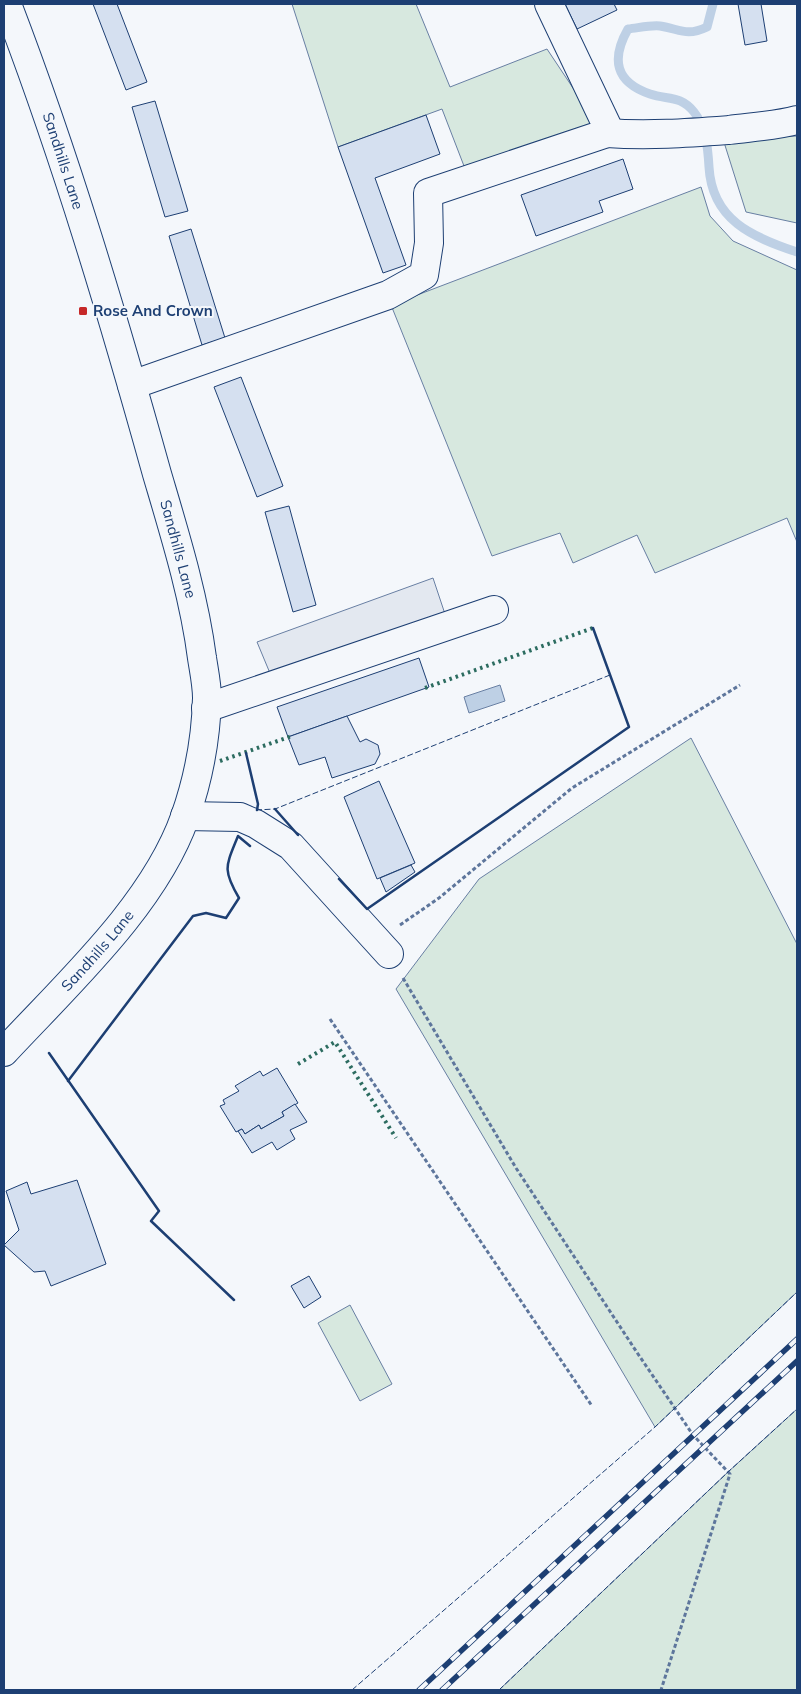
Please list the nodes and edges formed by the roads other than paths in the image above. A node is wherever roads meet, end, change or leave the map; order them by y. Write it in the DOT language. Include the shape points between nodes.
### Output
graph roads {
  1 [pos="7,4"];
  2 [pos="549,4"];
  3 [pos="797,120"];
  4 [pos="607,133"];
  5 [pos="132,385"];
  6 [pos="494,610"];
  7 [pos="206,708"];
  8 [pos="186,816"];
  9 [pos="384,949"];
  10 [pos="4,1052"];
  1 -- 5 [label="main road, Sandhills Lane" via="62,154"];
  2 -- 4 [label="main road" via="609,130"];
  3 -- 4 [label="main road" via="782,125 687,134 643,136"];
  4 -- 5 [label="main road" via="428,194 429,243 424,275 388,295"];
  5 -- 7 [label="main road, Sandhills Lane" via="197,617"];
  6 -- 7 [label="main road"];
  7 -- 8 [label="main road, Sandhills Lane" via="200,762"];
  8 -- 9 [label="main road" via="240,817 291,846"];
  8 -- 10 [label="main road, Sandhills Lane" via="163,866 137,904"];
}
